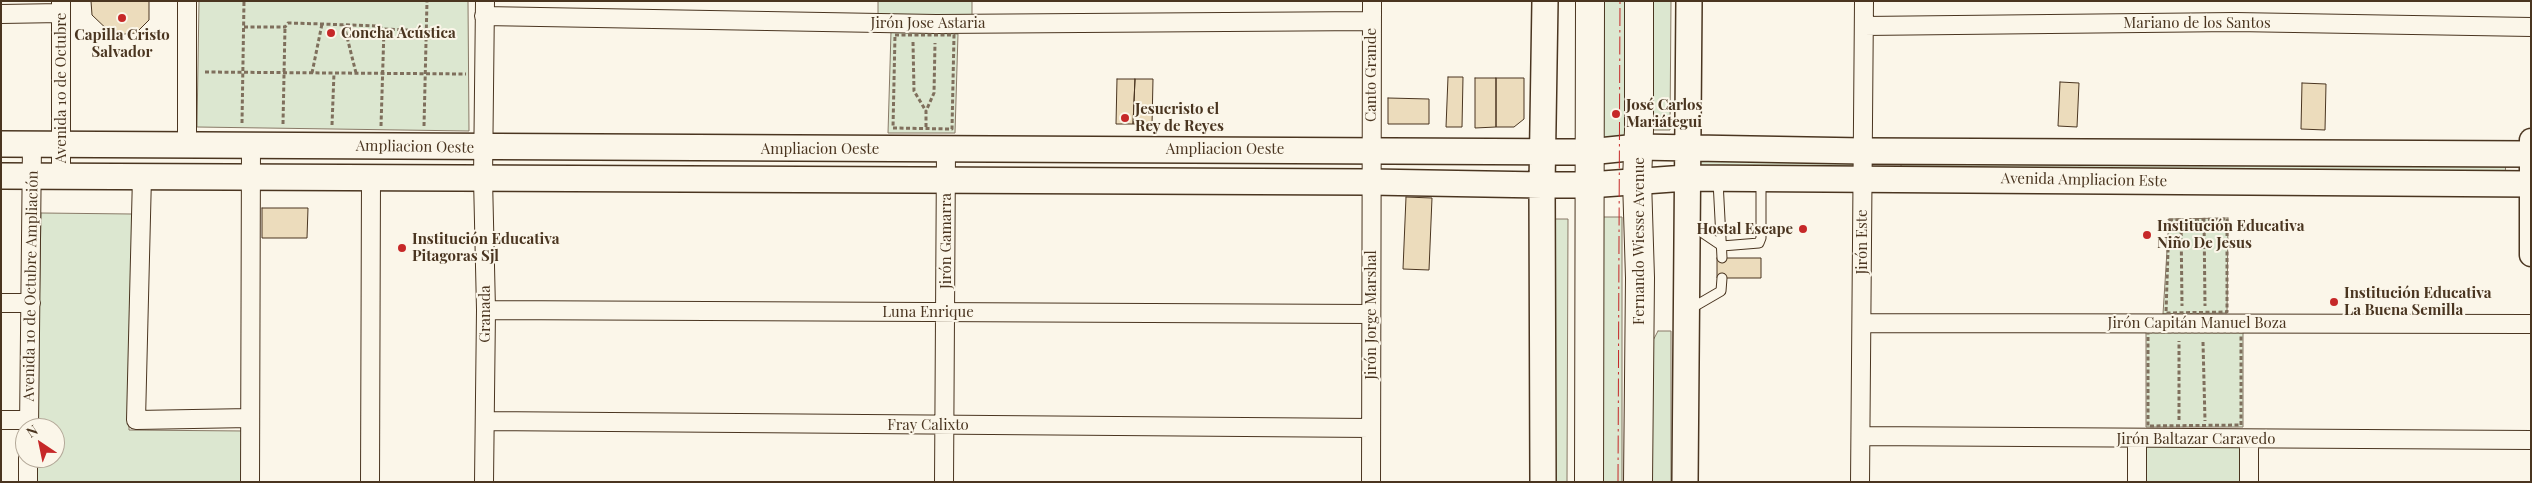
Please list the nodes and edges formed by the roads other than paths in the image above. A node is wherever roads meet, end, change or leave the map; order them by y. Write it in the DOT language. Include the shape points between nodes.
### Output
graph roads {
  1 [pos="187,1"];
  2 [pos="1372,1"];
  3 [pos="1545,1"];
  4 [pos="1590,1"];
  5 [pos="1639,1"];
  6 [pos="1689,1"];
  7 [pos="1864,1"];
  8 [pos="60,7"];
  9 [pos="484,9"];
  10 [pos="1,14"];
  11 [pos="1371,21"];
  12 [pos="1864,26"];
  13 [pos="2531,26"];
  14 [pos="247,135"];
  15 [pos="1,144"];
  16 [pos="32,144"];
  17 [pos="60,144"];
  18 [pos="187,144"];
  19 [pos="483,147"];
  20 [pos="1638,147"];
  21 [pos="1688,147"];
  22 [pos="1370,149"];
  23 [pos="2530,149"];
  24 [pos="946,150"];
  25 [pos="1862,150"];
  26 [pos="1544,151"];
  27 [pos="1589,152"];
  28 [pos="61,175"];
  29 [pos="1,176"];
  30 [pos="33,176"];
  31 [pos="142,176"];
  32 [pos="252,178"];
  33 [pos="371,178"];
  34 [pos="482,178"];
  35 [pos="1686,178"];
  36 [pos="1718,178"];
  37 [pos="1761,178"];
  38 [pos="1862,178"];
  39 [pos="1637,180"];
  40 [pos="946,181"];
  41 [pos="1371,182"];
  42 [pos="2530,184"];
  43 [pos="1542,185"];
  44 [pos="1589,185"];
  45 [pos="1686,221"];
  46 [pos="1722,246"];
  47 [pos="2531,255"];
  48 [pos="1722,258"];
  49 [pos="1722,278"];
  50 [pos="1,303"];
  51 [pos="31,303"];
  52 [pos="486,310"];
  53 [pos="1686,311"];
  54 [pos="945,312"];
  55 [pos="1371,314"];
  56 [pos="1862,323"];
  57 [pos="2531,324"];
  58 [pos="29,418"];
  59 [pos="250,418"];
  60 [pos="1,420"];
  61 [pos="15,422"];
  62 [pos="485,422"];
  63 [pos="944,425"];
  64 [pos="1371,428"];
  65 [pos="2142,432"];
  66 [pos="2245,432"];
  67 [pos="1861,436"];
  68 [pos="2531,440"];
  69 [pos="28,468"];
  70 [pos="28,482"];
  71 [pos="250,482"];
  72 [pos="370,482"];
  73 [pos="484,482"];
  74 [pos="944,482"];
  75 [pos="1371,482"];
  76 [pos="1543,482"];
  77 [pos="1588,482"];
  78 [pos="1638,482"];
  79 [pos="1685,482"];
  80 [pos="1860,482"];
  81 [pos="2137,482"];
  82 [pos="2249,482"];
  1 -- 18 [label="street"];
  2 -- 11 [label="street, Canto Grande"];
  3 -- 26 [label="main road"];
  4 -- 27 [label="main road"];
  5 -- 20 [label="main road, Fernando Wiesse Avenue"];
  6 -- 21 [label="main road"];
  7 -- 12 [label="street, Jirón Este"];
  8 -- 10 [label="street"];
  8 -- 17 [label="street, Avenida 10 de Octubre"];
  9 -- 11 [label="street, Jirón Jose Astaria" via="936,24"];
  9 -- 19 [label="street, Granada"];
  11 -- 22 [label="street, Canto Grande"];
  12 -- 13 [label="street, Mariano de los Santos" via="2236,22"];
  12 -- 25 [label="street, Jirón Este"];
  14 -- 18 [label="main road, Ampliacion Oeste"];
  14 -- 19 [label="main road, Ampliacion Oeste"];
  14 -- 32 [label="street"];
  15 -- 16 [label="main road, Ampliacion Oeste"];
  16 -- 17 [label="main road, Ampliacion Oeste"];
  16 -- 30 [label="street, Avenida 10 de Octubre Ampliación"];
  17 -- 18 [label="main road, Ampliacion Oeste"];
  17 -- 28 [label="street, Avenida 10 de Octubre"];
  19 -- 24 [label="main road, Ampliacion Oeste"];
  19 -- 34 [label="street, Granada"];
  20 -- 21 [label="main road, Avenida Ampliacion Este"];
  20 -- 27 [label="main road, Ampliacion Oeste"];
  20 -- 39 [label="main road, Fernando Wiesse Avenue"];
  21 -- 25 [label="main road, Avenida Ampliacion Este"];
  21 -- 35 [label="main road"];
  22 -- 24 [label="main road, Ampliacion Oeste"];
  22 -- 26 [label="main road, Ampliacion Oeste"];
  22 -- 41 [label="street, Jirón Jorge Marshal"];
  23 -- 25 [label="main road, Avenida Ampliacion Este"];
  23 -- 42 [label="street"];
  24 -- 40 [label="street, Jirón Gamarra"];
  25 -- 38 [label="street, Jirón Este"];
  26 -- 27 [label="main road, Ampliacion Oeste"];
  26 -- 43 [label="main road"];
  27 -- 44 [label="main road"];
  28 -- 30 [label="main road, Ampliacion Oeste"];
  28 -- 31 [label="main road, Ampliacion Oeste"];
  29 -- 30 [label="main road, Ampliacion Oeste"];
  30 -- 51 [label="street, Avenida 10 de Octubre Ampliación"];
  31 -- 32 [label="main road, Ampliacion Oeste"];
  31 -- 59 [label="street" via="136,420"];
  32 -- 33 [label="main road, Ampliacion Oeste"];
  32 -- 59 [label="street"];
  33 -- 34 [label="main road, Ampliacion Oeste"];
  33 -- 72 [label="street"];
  34 -- 40 [label="main road, Ampliacion Oeste"];
  34 -- 52 [label="street, Granada"];
  35 -- 36 [label="main road, Avenida Ampliacion Este"];
  35 -- 39 [label="main road, Avenida Ampliacion Este"];
  35 -- 45 [label="main road"];
  36 -- 37 [label="main road, Avenida Ampliacion Este"];
  36 -- 46 [label="lane"];
  37 -- 38 [label="main road, Avenida Ampliacion Este"];
  37 -- 46 [label="lane" via="1759,243"];
  38 -- 42 [label="main road, Avenida Ampliacion Este"];
  38 -- 56 [label="street, Jirón Este"];
  39 -- 44 [label="main road, Ampliacion Oeste"];
  39 -- 78 [label="main road, Fernando Wiesse Avenue" via="1640,278"];
  40 -- 41 [label="main road, Ampliacion Oeste"];
  40 -- 54 [label="street, Jirón Gamarra"];
  41 -- 43 [label="main road, Ampliacion Oeste"];
  41 -- 55 [label="street, Jirón Jorge Marshal"];
  42 -- 47 [label="street"];
  43 -- 44 [label="main road, Ampliacion Oeste"];
  43 -- 76 [label="main road"];
  44 -- 77 [label="main road"];
  45 -- 46 [label="lane"];
  45 -- 53 [label="main road"];
  46 -- 48 [label="lane"];
  49 -- 53 [label="lane" via="1721,291"];
  50 -- 51 [label="street"];
  51 -- 58 [label="street, Avenida 10 de Octubre Ampliación"];
  52 -- 54 [label="street, Luna Enrique"];
  52 -- 62 [label="street, Granada"];
  53 -- 79 [label="main road"];
  54 -- 55 [label="street, Luna Enrique"];
  54 -- 63 [label="street, Jirón Gamarra"];
  55 -- 64 [label="street, Jirón Jorge Marshal"];
  56 -- 57 [label="street, Jirón Capitán Manuel Boza"];
  56 -- 67 [label="street, Jirón Este"];
  59 -- 71 [label="street"];
  60 -- 61 [label="street"];
  62 -- 63 [label="street, Fray Calixto"];
  62 -- 73 [label="street, Granada"];
  63 -- 64 [label="street, Fray Calixto"];
  63 -- 74 [label="street, Jirón Gamarra"];
  64 -- 75 [label="street, Jirón Jorge Marshal"];
  65 -- 66 [label="street, Jirón Baltazar Caravedo"];
  65 -- 67 [label="street, Jirón Baltazar Caravedo"];
  65 -- 81 [label="street"];
  66 -- 68 [label="street, Jirón Baltazar Caravedo"];
  66 -- 82 [label="street"];
  67 -- 80 [label="street, Jirón Este"];
  69 -- 70 [label="street"];
}
